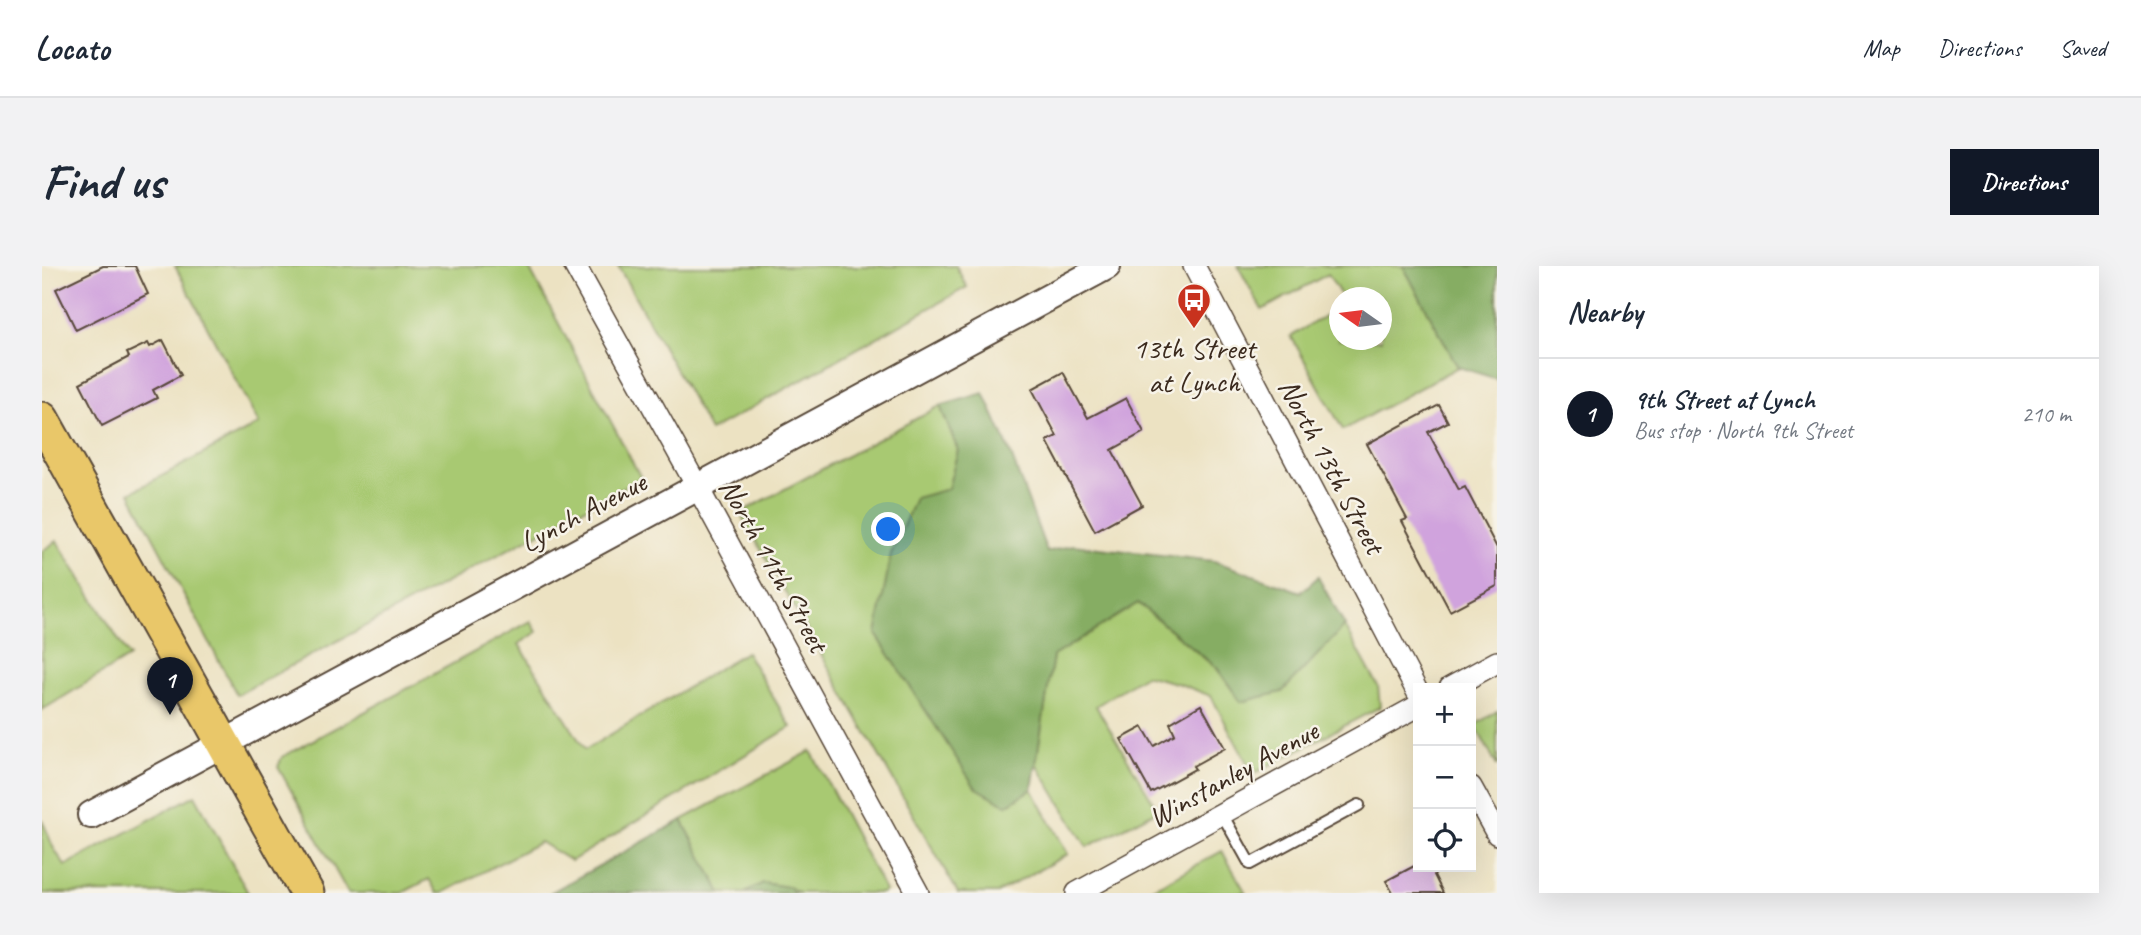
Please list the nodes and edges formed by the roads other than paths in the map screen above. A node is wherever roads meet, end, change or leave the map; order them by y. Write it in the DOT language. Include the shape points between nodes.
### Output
graph roads {
  1 [pos="575,266"];
  2 [pos="1107,266"];
  3 [pos="1194,266"];
  4 [pos="42,419"];
  5 [pos="698,488"];
  6 [pos="1497,662"];
  7 [pos="1413,683"];
  8 [pos="1459,683"];
  9 [pos="1413,709"];
  10 [pos="225,744"];
  11 [pos="1476,796"];
  12 [pos="1359,805"];
  13 [pos="1222,814"];
  14 [pos="92,815"];
  15 [pos="1497,834"];
  16 [pos="306,893"];
  17 [pos="918,893"];
  18 [pos="1077,893"];
  1 -- 5 [label="street, North 11th Street"];
  2 -- 5 [label="street, Lynch Avenue"];
  3 -- 7 [label="street, North 13th Street"];
  4 -- 10 [label="main road"];
  5 -- 10 [label="street, Lynch Avenue"];
  5 -- 17 [label="street, North 11th Street"];
  6 -- 8 [label="street"];
  9 -- 13 [label="street, Winstanley Avenue"];
  10 -- 14 [label="street, Lynch Avenue"];
  10 -- 16 [label="main road"];
  11 -- 15 [label="street"];
  12 -- 13 [label="lane" via="1250,864"];
  13 -- 18 [label="street, Winstanley Avenue"];
}
